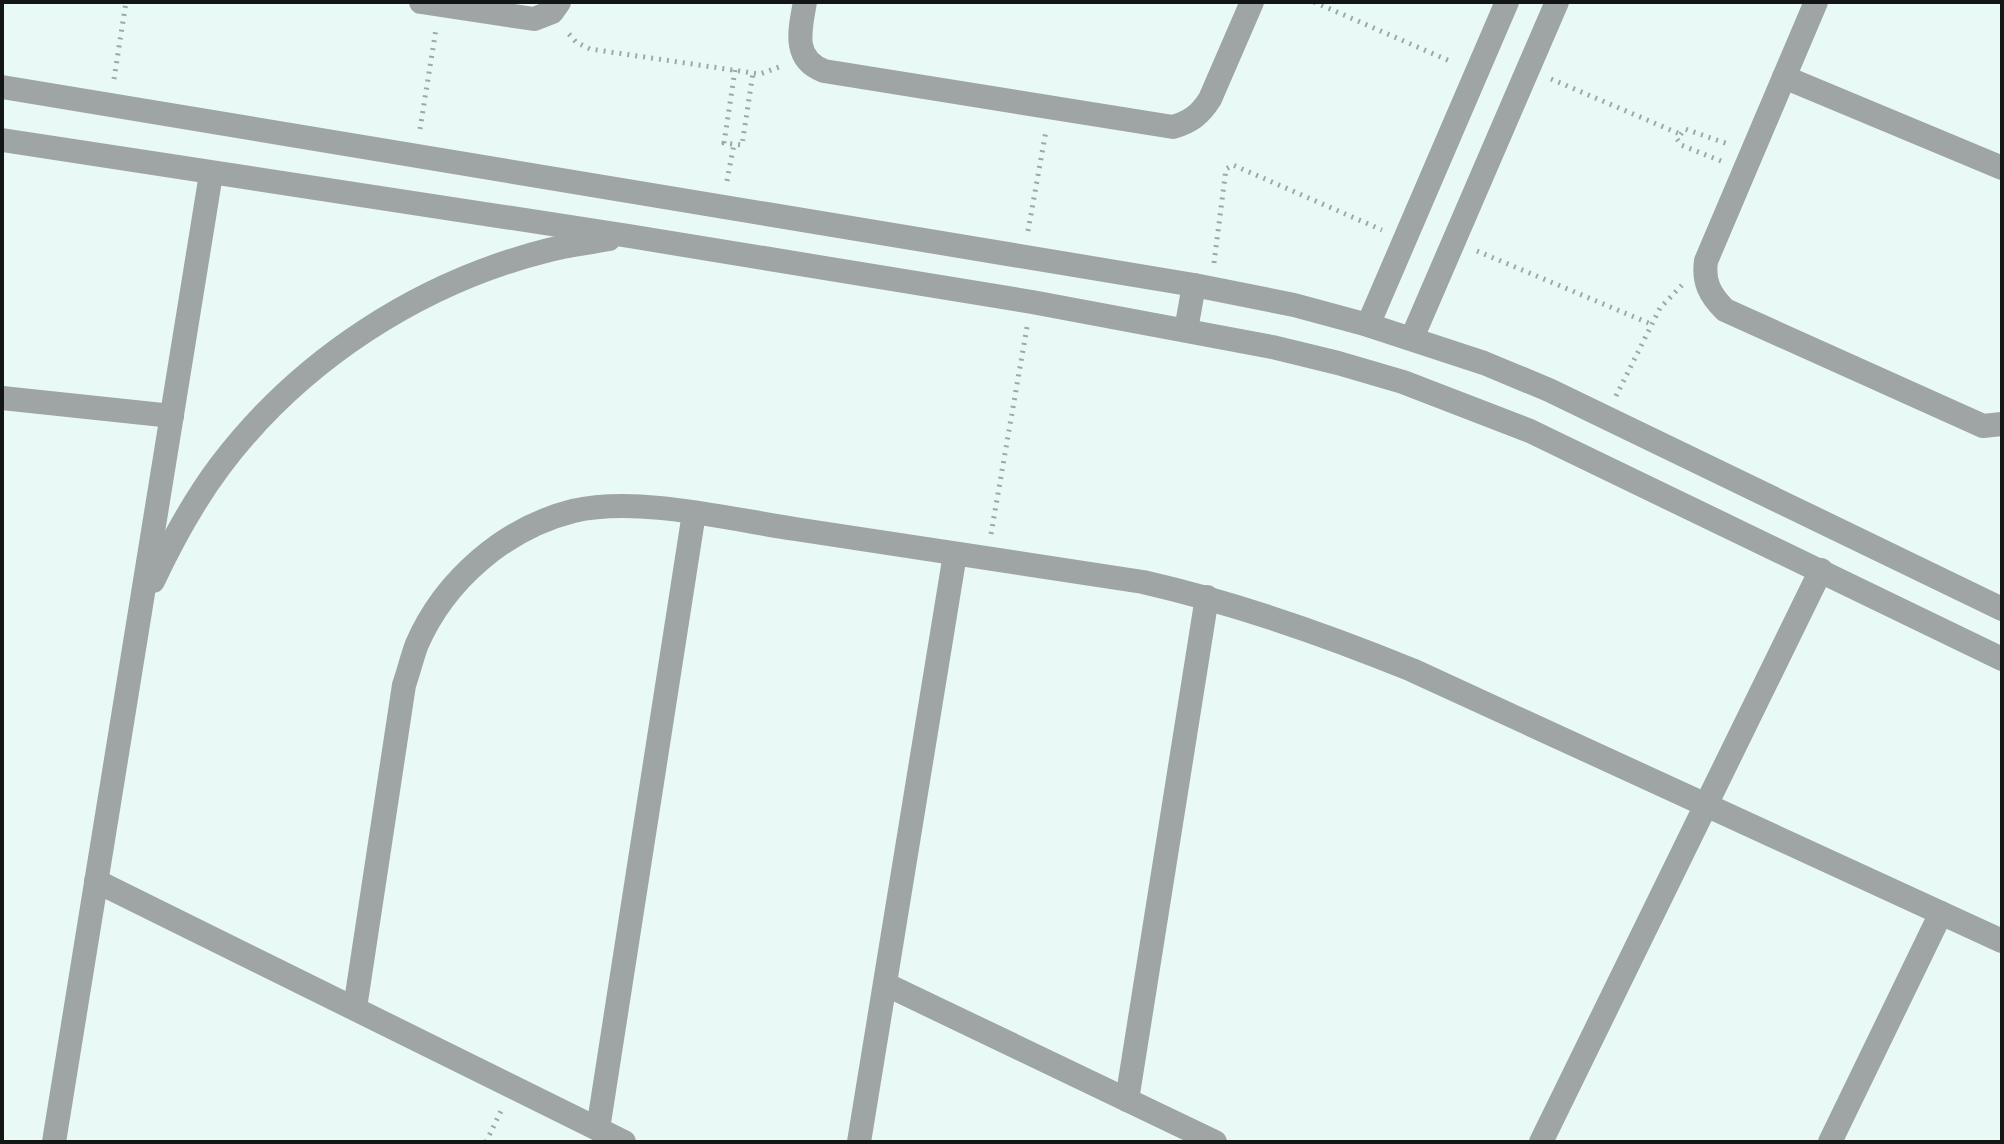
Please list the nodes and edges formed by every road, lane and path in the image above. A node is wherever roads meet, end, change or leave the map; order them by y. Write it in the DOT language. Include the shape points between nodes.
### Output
graph roads {
  1 [pos="126,2"];
  2 [pos="805,2"];
  3 [pos="1252,2"];
  4 [pos="1314,2"];
  5 [pos="1507,2"];
  6 [pos="1557,2"];
  7 [pos="1816,2"];
  8 [pos="431,3"];
  9 [pos="556,7"];
  10 [pos="802,51"];
  11 [pos="1528,69"];
  12 [pos="735,70"];
  13 [pos="753,73"];
  14 [pos="1477,73"];
  15 [pos="1784,77"];
  16 [pos="2,87"];
  17 [pos="110,103"];
  18 [pos="1050,109"];
  19 [pos="1680,134"];
  20 [pos="2,140"];
  21 [pos="734,144"];
  22 [pos="416,154"];
  23 [pos="1748,162"];
  24 [pos="2002,168"];
  25 [pos="211,174"];
  26 [pos="723,205"];
  27 [pos="629,236"];
  28 [pos="1405,240"];
  29 [pos="1454,241"];
  30 [pos="1023,256"];
  31 [pos="1704,275"];
  32 [pos="1203,286"];
  33 [pos="1032,302"];
  34 [pos="1651,324"];
  35 [pos="1368,325"];
  36 [pos="1186,330"];
  37 [pos="1412,338"];
  38 [pos="2,398"];
  39 [pos="172,416"];
  40 [pos="1605,418"];
  41 [pos="2002,424"];
  42 [pos="694,513"];
  43 [pos="955,554"];
  44 [pos="987,559"];
  45 [pos="1821,570"];
  46 [pos="1207,597"];
  47 [pos="141,605"];
  48 [pos="2002,609"];
  49 [pos="2002,659"];
  50 [pos="1706,805"];
  51 [pos="96,881"];
  52 [pos="1941,913"];
  53 [pos="2002,941"];
  54 [pos="885,984"];
  55 [pos="355,1008"];
  56 [pos="1127,1100"];
  57 [pos="598,1129"];
  58 [pos="54,1142"];
  59 [pos="624,1142"];
  60 [pos="859,1142"];
  61 [pos="1215,1142"];
  62 [pos="1541,1142"];
  63 [pos="1830,1142"];
  1 -- 17 [label="path"];
  2 -- 10 [label="street"];
  3 -- 18 [label="street" via="1210,99 1188,123 1157,127"];
  4 -- 14 [label="path"];
  5 -- 14 [label="street"];
  6 -- 11 [label="street"];
  7 -- 15 [label="street"];
  8 -- 9 [label="street" via="534,19"];
  8 -- 22 [label="path"];
  9 -- 12 [label="path" via="576,42 590,49"];
  10 -- 13 [label="path" via="774,71"];
  10 -- 18 [label="street" via="824,71"];
  11 -- 19 [label="path"];
  11 -- 29 [label="street"];
  12 -- 13 [label="path"];
  12 -- 21 [label="path" via="724,143"];
  13 -- 21 [label="path" via="742,145"];
  14 -- 28 [label="street"];
  15 -- 23 [label="street"];
  15 -- 24 [label="street"];
  16 -- 17 [label="street"];
  17 -- 22 [label="street"];
  18 -- 30 [label="path"];
  19 -- 23 [label="path" via="1687,129"];
  19 -- 23 [label="path" via="1681,145"];
  20 -- 25 [label="street"];
  21 -- 26 [label="path"];
  22 -- 26 [label="street"];
  23 -- 31 [label="street"];
  25 -- 27 [label="street"];
  25 -- 39 [label="street"];
  26 -- 30 [label="street"];
  27 -- 33 [label="street"];
  27 -- 47 [label="street" via="549,250 473,274 400,309 334,353 273,405 220,466 176,533"];
  28 -- 32 [label="path" via="1233,165 1226,169"];
  28 -- 35 [label="street"];
  29 -- 34 [label="path"];
  29 -- 37 [label="street"];
  30 -- 32 [label="street"];
  31 -- 34 [label="path" via="1672,293"];
  31 -- 41 [label="street" via="1725,310 1983,426"];
  32 -- 35 [label="street"];
  32 -- 36 [label="street"];
  33 -- 36 [label="street"];
  33 -- 44 [label="path"];
  34 -- 40 [label="path"];
  35 -- 37 [label="street"];
  36 -- 45 [label="street" via="1338,363 1467,405"];
  37 -- 40 [label="street" via="1549,390"];
  38 -- 39 [label="street"];
  39 -- 47 [label="street"];
  40 -- 48 [label="street"];
  42 -- 43 [label="street"];
  42 -- 55 [label="street" via="614,505 532,526 496,547 437,608 404,685"];
  42 -- 57 [label="street"];
  43 -- 44 [label="street"];
  43 -- 54 [label="street"];
  44 -- 46 [label="street"];
  45 -- 49 [label="street"];
  45 -- 50 [label="street"];
  46 -- 50 [label="street" via="1412,670"];
  46 -- 56 [label="street"];
  47 -- 51 [label="street"];
  50 -- 52 [label="street"];
  50 -- 62 [label="street"];
  51 -- 55 [label="street"];
  51 -- 58 [label="street"];
  52 -- 53 [label="street"];
  52 -- 63 [label="street"];
  54 -- 56 [label="street"];
  54 -- 60 [label="street"];
  55 -- 57 [label="street"];
  56 -- 61 [label="street"];
  57 -- 59 [label="street"];
}
